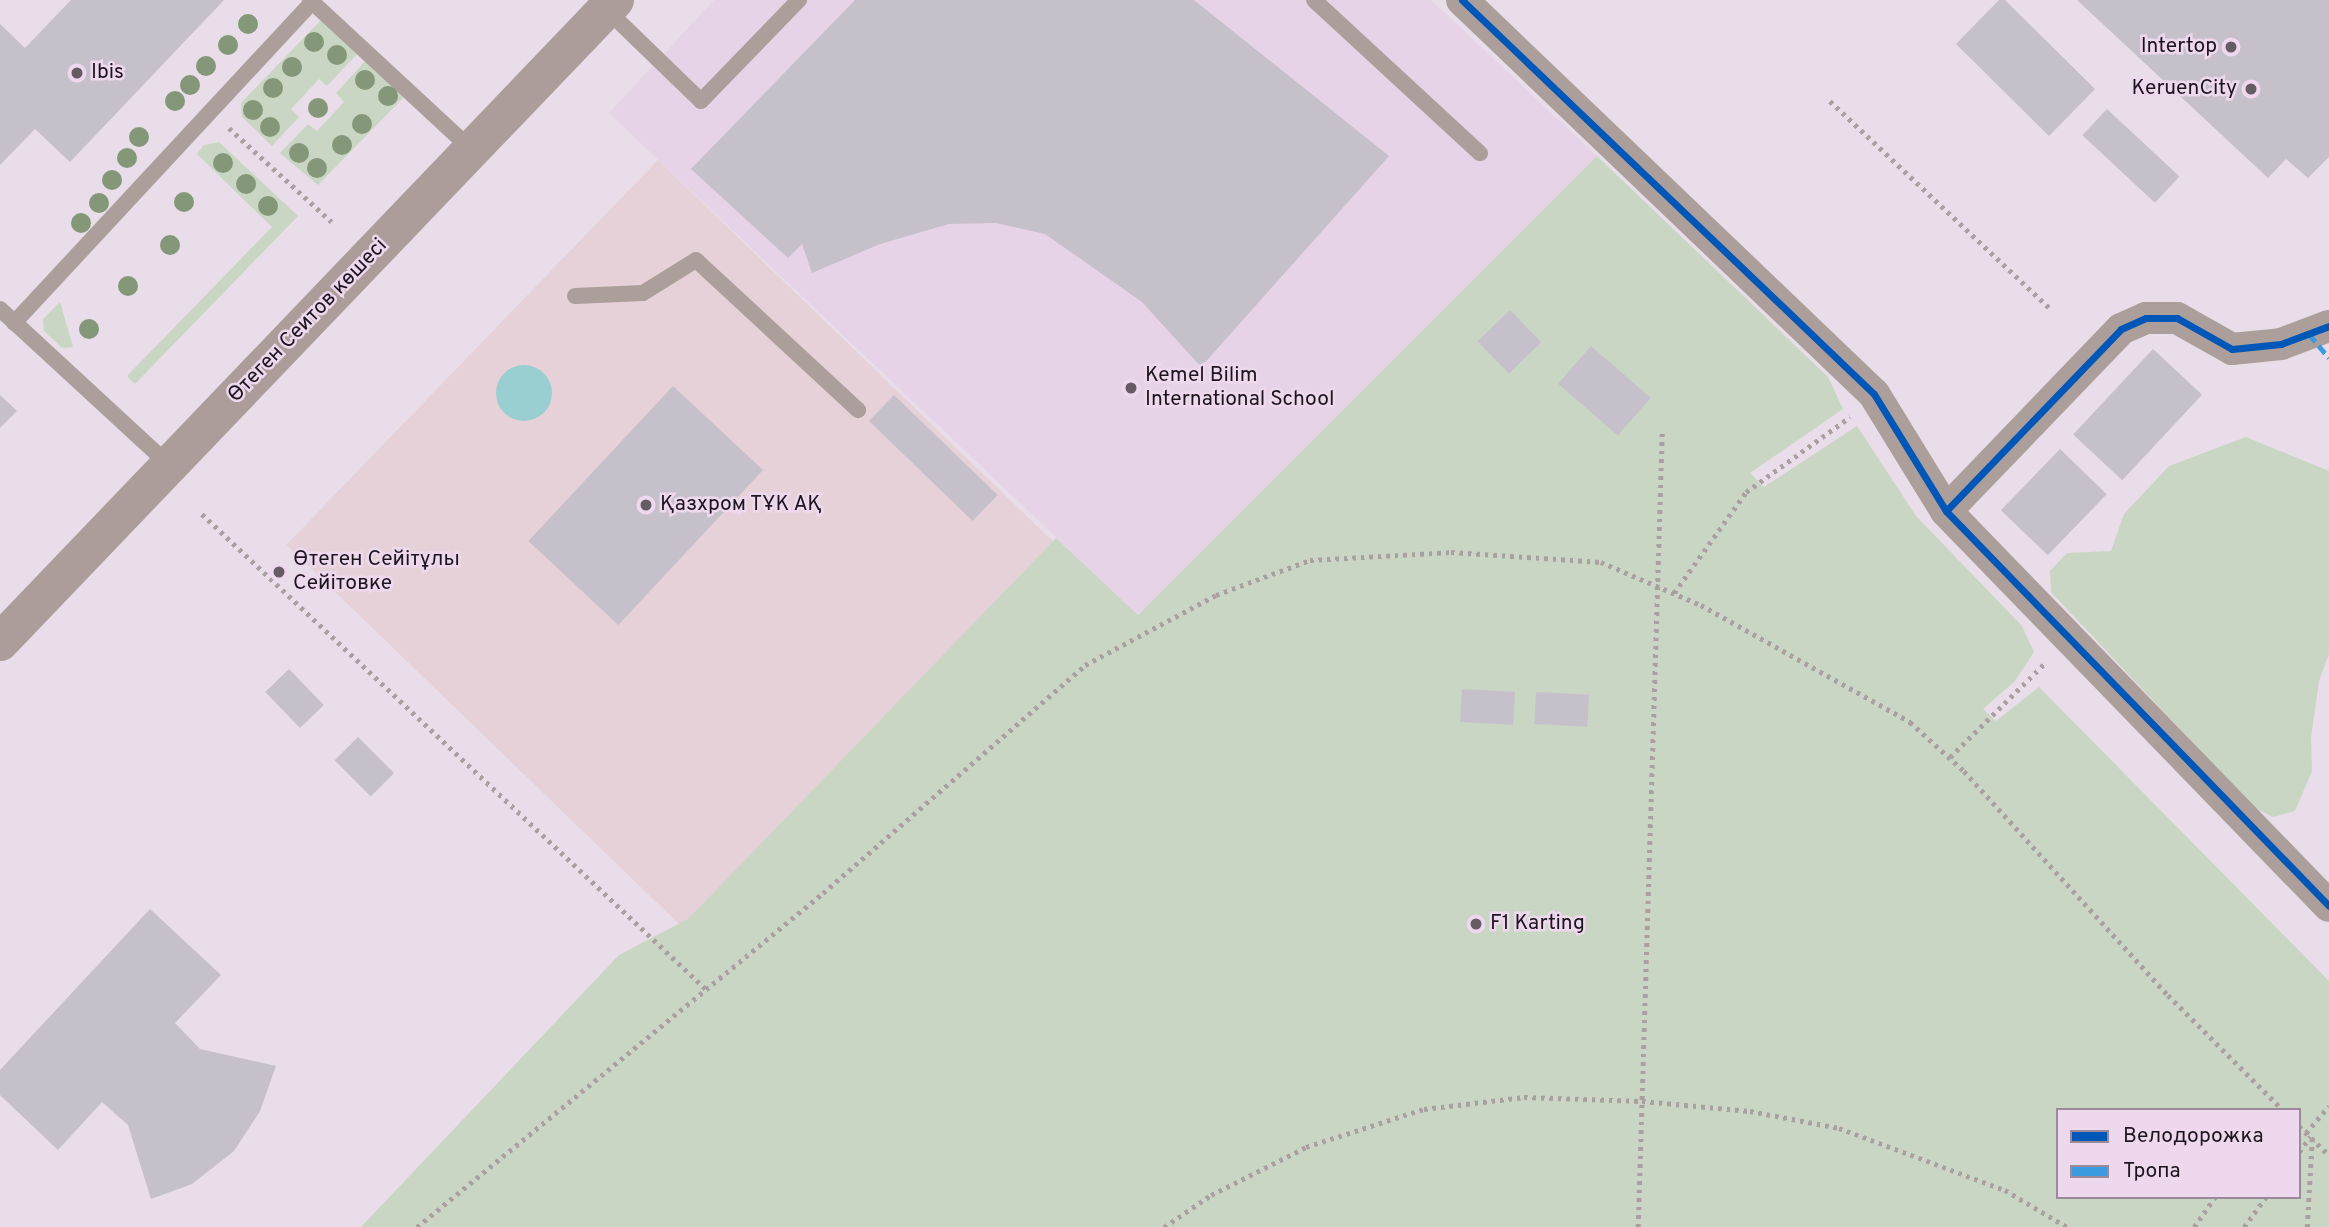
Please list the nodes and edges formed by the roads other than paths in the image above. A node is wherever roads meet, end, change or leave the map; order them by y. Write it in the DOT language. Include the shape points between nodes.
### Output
graph roads {
  1 [pos="799,0"];
  2 [pos="1314,0"];
  3 [pos="1462,0"];
  4 [pos="311,1"];
  5 [pos="610,5"];
  6 [pos="472,150"];
  7 [pos="1480,153"];
  8 [pos="575,296"];
  9 [pos="0,309"];
  10 [pos="14,323"];
  11 [pos="2329,326"];
  12 [pos="858,410"];
  13 [pos="169,465"];
  14 [pos="1946,511"];
  15 [pos="0,642"];
  16 [pos="2329,906"];
  1 -- 5 [label="lane" via="701,101"];
  2 -- 7 [label="lane"];
  3 -- 14 [label="street" via="1878,401"];
  4 -- 6 [label="lane"];
  4 -- 10 [label="lane"];
  5 -- 6 [label="main road, Өтеген Сеитов көшесі"];
  6 -- 13 [label="main road, Өтеген Сеитов көшесі"];
  8 -- 12 [label="lane" via="643,293 696,260"];
  9 -- 10 [label="lane"];
  10 -- 13 [label="lane"];
  11 -- 14 [label="street" via="2281,344 2232,349 2177,318 2146,318 2121,330"];
  13 -- 15 [label="main road, Өтеген Сеитов көшесі"];
  14 -- 16 [label="street"];
}
